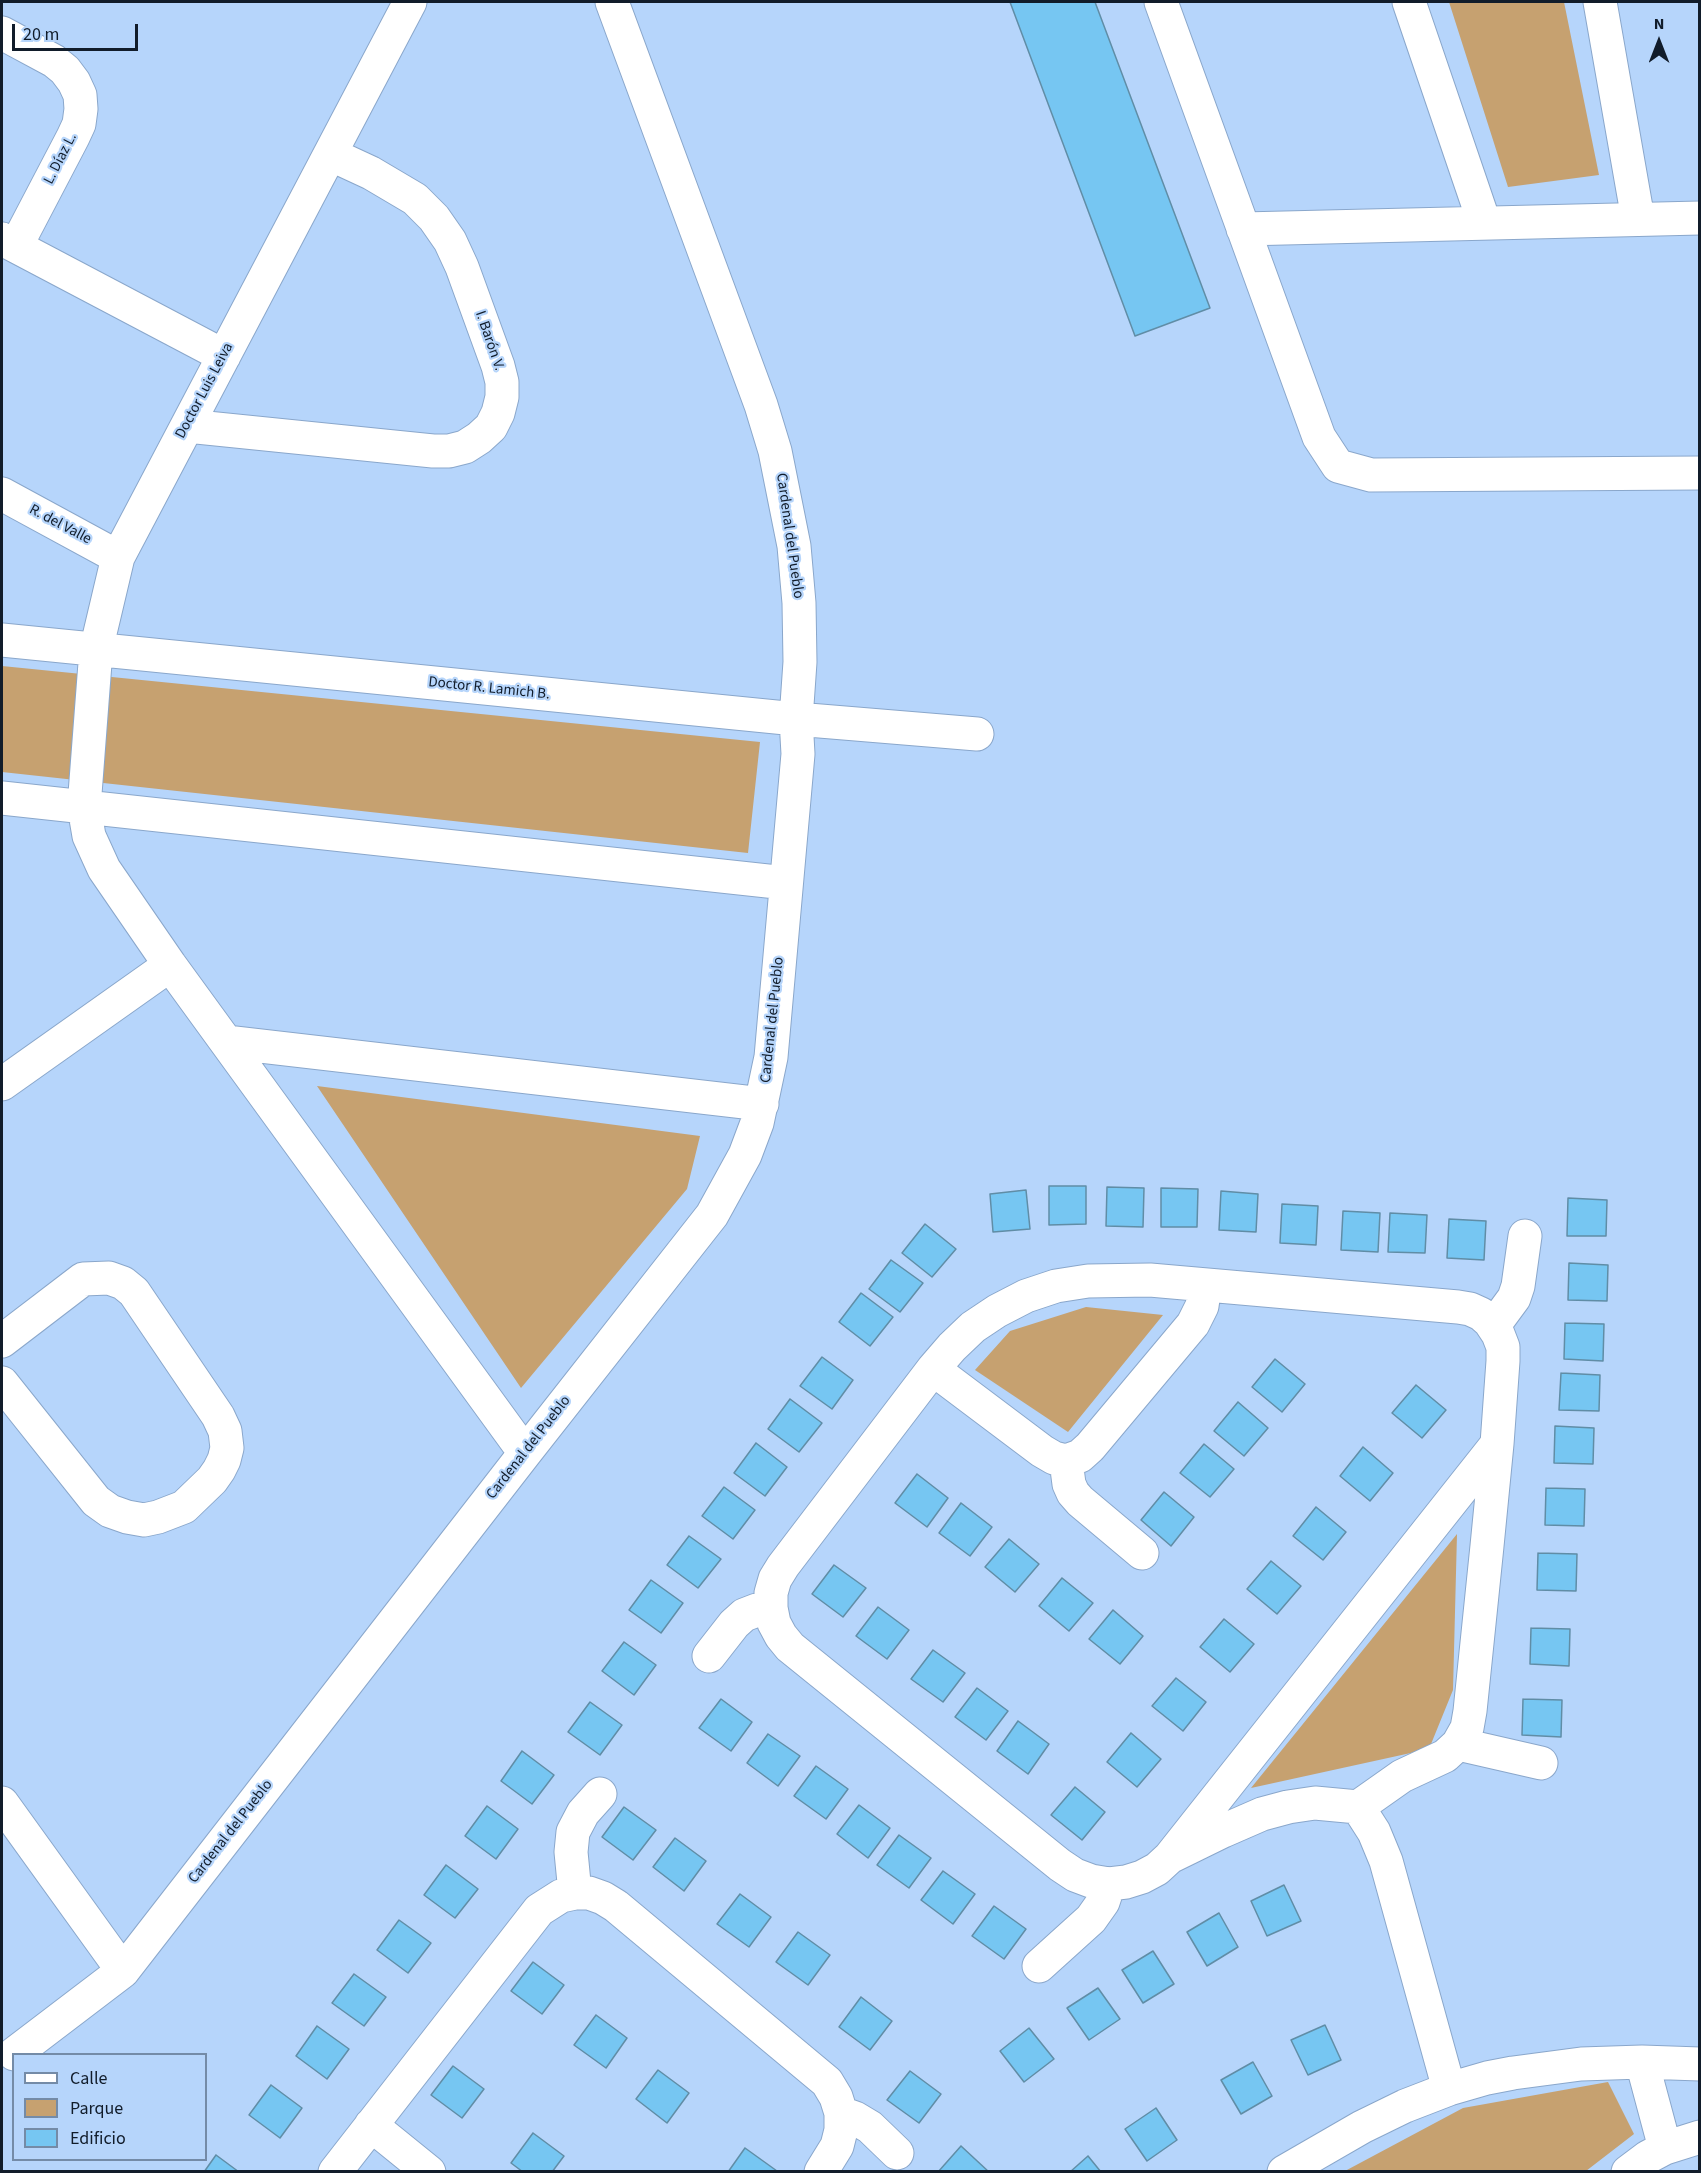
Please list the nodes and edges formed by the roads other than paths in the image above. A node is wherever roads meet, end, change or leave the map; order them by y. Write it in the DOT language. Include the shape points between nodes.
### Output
graph roads {
  1 [pos="410,2"];
  2 [pos="612,2"];
  3 [pos="1161,2"];
  4 [pos="1409,2"];
  5 [pos="1600,2"];
  6 [pos="2,33"];
  7 [pos="330,154"];
  8 [pos="1700,218"];
  9 [pos="1638,219"];
  10 [pos="1484,222"];
  11 [pos="1243,229"];
  12 [pos="9,243"];
  13 [pos="224,356"];
  14 [pos="187,426"];
  15 [pos="1700,473"];
  16 [pos="2,494"];
  17 [pos="118,557"];
  18 [pos="2,640"];
  19 [pos="96,650"];
  20 [pos="796,719"];
  21 [pos="977,734"];
  22 [pos="2,798"];
  23 [pos="84,807"];
  24 [pos="786,883"];
  25 [pos="170,965"];
  26 [pos="226,1042"];
  27 [pos="5,1075"];
  28 [pos="762,1104"];
  29 [pos="1525,1236"];
  30 [pos="1205,1285"];
  31 [pos="1490,1322"];
  32 [pos="2,1341"];
  33 [pos="933,1369"];
  34 [pos="2,1383"];
  35 [pos="1497,1444"];
  36 [pos="525,1453"];
  37 [pos="1066,1461"];
  38 [pos="1438,1518"];
  39 [pos="1487,1546"];
  40 [pos="1142,1553"];
  41 [pos="771,1608"];
  42 [pos="709,1656"];
  43 [pos="1458,1744"];
  44 [pos="1541,1763"];
  45 [pos="1230,1782"];
  46 [pos="600,1794"];
  47 [pos="2,1803"];
  48 [pos="1358,1807"];
  49 [pos="1253,1818"];
  50 [pos="1170,1857"];
  51 [pos="1109,1884"];
  52 [pos="574,1893"];
  53 [pos="1039,1966"];
  54 [pos="123,1971"];
  55 [pos="17,2053"];
  56 [pos="1642,2062"];
  57 [pos="1700,2064"];
  58 [pos="1449,2089"];
  59 [pos="841,2113"];
  60 [pos="371,2125"];
  61 [pos="1700,2137"];
  62 [pos="1665,2148"];
  63 [pos="897,2153"];
  64 [pos="335,2172"];
  65 [pos="429,2172"];
  66 [pos="821,2172"];
  67 [pos="1284,2172"];
  68 [pos="1628,2172"];
  1 -- 7 [label="street, Doctor Luis Leiva"];
  2 -- 20 [label="street, Cardenal del Pueblo" via="775,451 794,546 799,603"];
  3 -- 11 [label="street"];
  4 -- 10 [label="street"];
  5 -- 9 [label="street"];
  6 -- 12 [label="street, L. Díaz L." via="54,61 65,70 80,95 79,124"];
  7 -- 13 [label="street, Doctor Luis Leiva"];
  7 -- 14 [label="street, I. Barón V." via="371,172 415,199 450,241 502,382 502,397 491,427 465,447 432,451"];
  8 -- 9 [label="street"];
  9 -- 10 [label="street"];
  10 -- 11 [label="street"];
  11 -- 15 [label="street" via="1319,437 1338,466 1371,475"];
  12 -- 13 [label="street, L. Díaz L."];
  13 -- 14 [label="street, Doctor Luis Leiva"];
  14 -- 17 [label="street, Doctor Luis Leiva"];
  16 -- 17 [label="street, R. del Valle"];
  17 -- 19 [label="street, Doctor Luis Leiva"];
  18 -- 19 [label="street, Doctor R. Lamich B."];
  19 -- 20 [label="street, Doctor R. Lamich B."];
  19 -- 23 [label="street, Doctor Luis Leiva"];
  20 -- 21 [label="street, Doctor R. Lamich B."];
  20 -- 24 [label="street, Cardenal del Pueblo" via="798,754"];
  22 -- 23 [label="street"];
  23 -- 24 [label="street"];
  23 -- 25 [label="street, Doctor Luis Leiva" via="88,836 104,869"];
  24 -- 28 [label="street, Cardenal del Pueblo" via="771,1057"];
  25 -- 26 [label="street, Doctor Luis Leiva"];
  25 -- 27 [label="street"];
  26 -- 28 [label="street"];
  26 -- 36 [label="street, Doctor Luis Leiva"];
  28 -- 36 [label="street, Cardenal del Pueblo" via="745,1155 712,1215"];
  29 -- 31 [label="street" via="1514,1298 1500,1317"];
  30 -- 31 [label="street" via="1458,1307"];
  30 -- 33 [label="street" via="1115,1279 1056,1286 1026,1296 989,1316 973,1327"];
  30 -- 37 [label="street" via="1202,1306 1193,1324 1090,1447"];
  31 -- 35 [label="street" via="1503,1347"];
  32 -- 34 [label="street" via="83,1279 108,1278 123,1283 134,1292 218,1416 225,1431 224,1460 212,1480 184,1507 158,1518 127,1518 96,1501"];
  33 -- 37 [label="street" via="1042,1451"];
  33 -- 41 [label="street" via="783,1566 775,1579"];
  35 -- 38 [label="street"];
  35 -- 39 [label="street"];
  36 -- 54 [label="street, Cardenal del Pueblo"];
  37 -- 40 [label="street" via="1074,1493"];
  38 -- 39 [label="street" via="1467,1523 1479,1532"];
  38 -- 45 [label="street"];
  39 -- 43 [label="street" via="1470,1712"];
  41 -- 42 [label="street" via="744,1615"];
  41 -- 51 [label="street" via="777,1629 790,1647 1060,1865 1075,1875"];
  43 -- 44 [label="street"];
  43 -- 48 [label="street" via="1445,1756 1402,1776"];
  45 -- 49 [label="street" via="1233,1801 1241,1812"];
  45 -- 50 [label="street"];
  46 -- 52 [label="street" via="573,1832"];
  47 -- 54 [label="street"];
  48 -- 49 [label="street" via="1315,1803"];
  48 -- 58 [label="street" via="1386,1861"];
  49 -- 50 [label="street"];
  50 -- 51 [label="street" via="1142,1877"];
  51 -- 53 [label="street" via="1091,1919"];
  52 -- 59 [label="street" via="589,1893 616,1906 815,2070 827,2082"];
  52 -- 60 [label="street" via="549,1901 539,1910"];
  54 -- 55 [label="street, Cardenal del Pueblo"];
  56 -- 57 [label="street"];
  56 -- 58 [label="street" via="1581,2064 1513,2073"];
  56 -- 62 [label="street"];
  58 -- 67 [label="street" via="1362,2127"];
  59 -- 63 [label="street" via="870,2127"];
  59 -- 66 [label="street" via="837,2146"];
  60 -- 64 [label="street"];
  60 -- 65 [label="street"];
  61 -- 62 [label="street"];
  62 -- 68 [label="street"];
}
